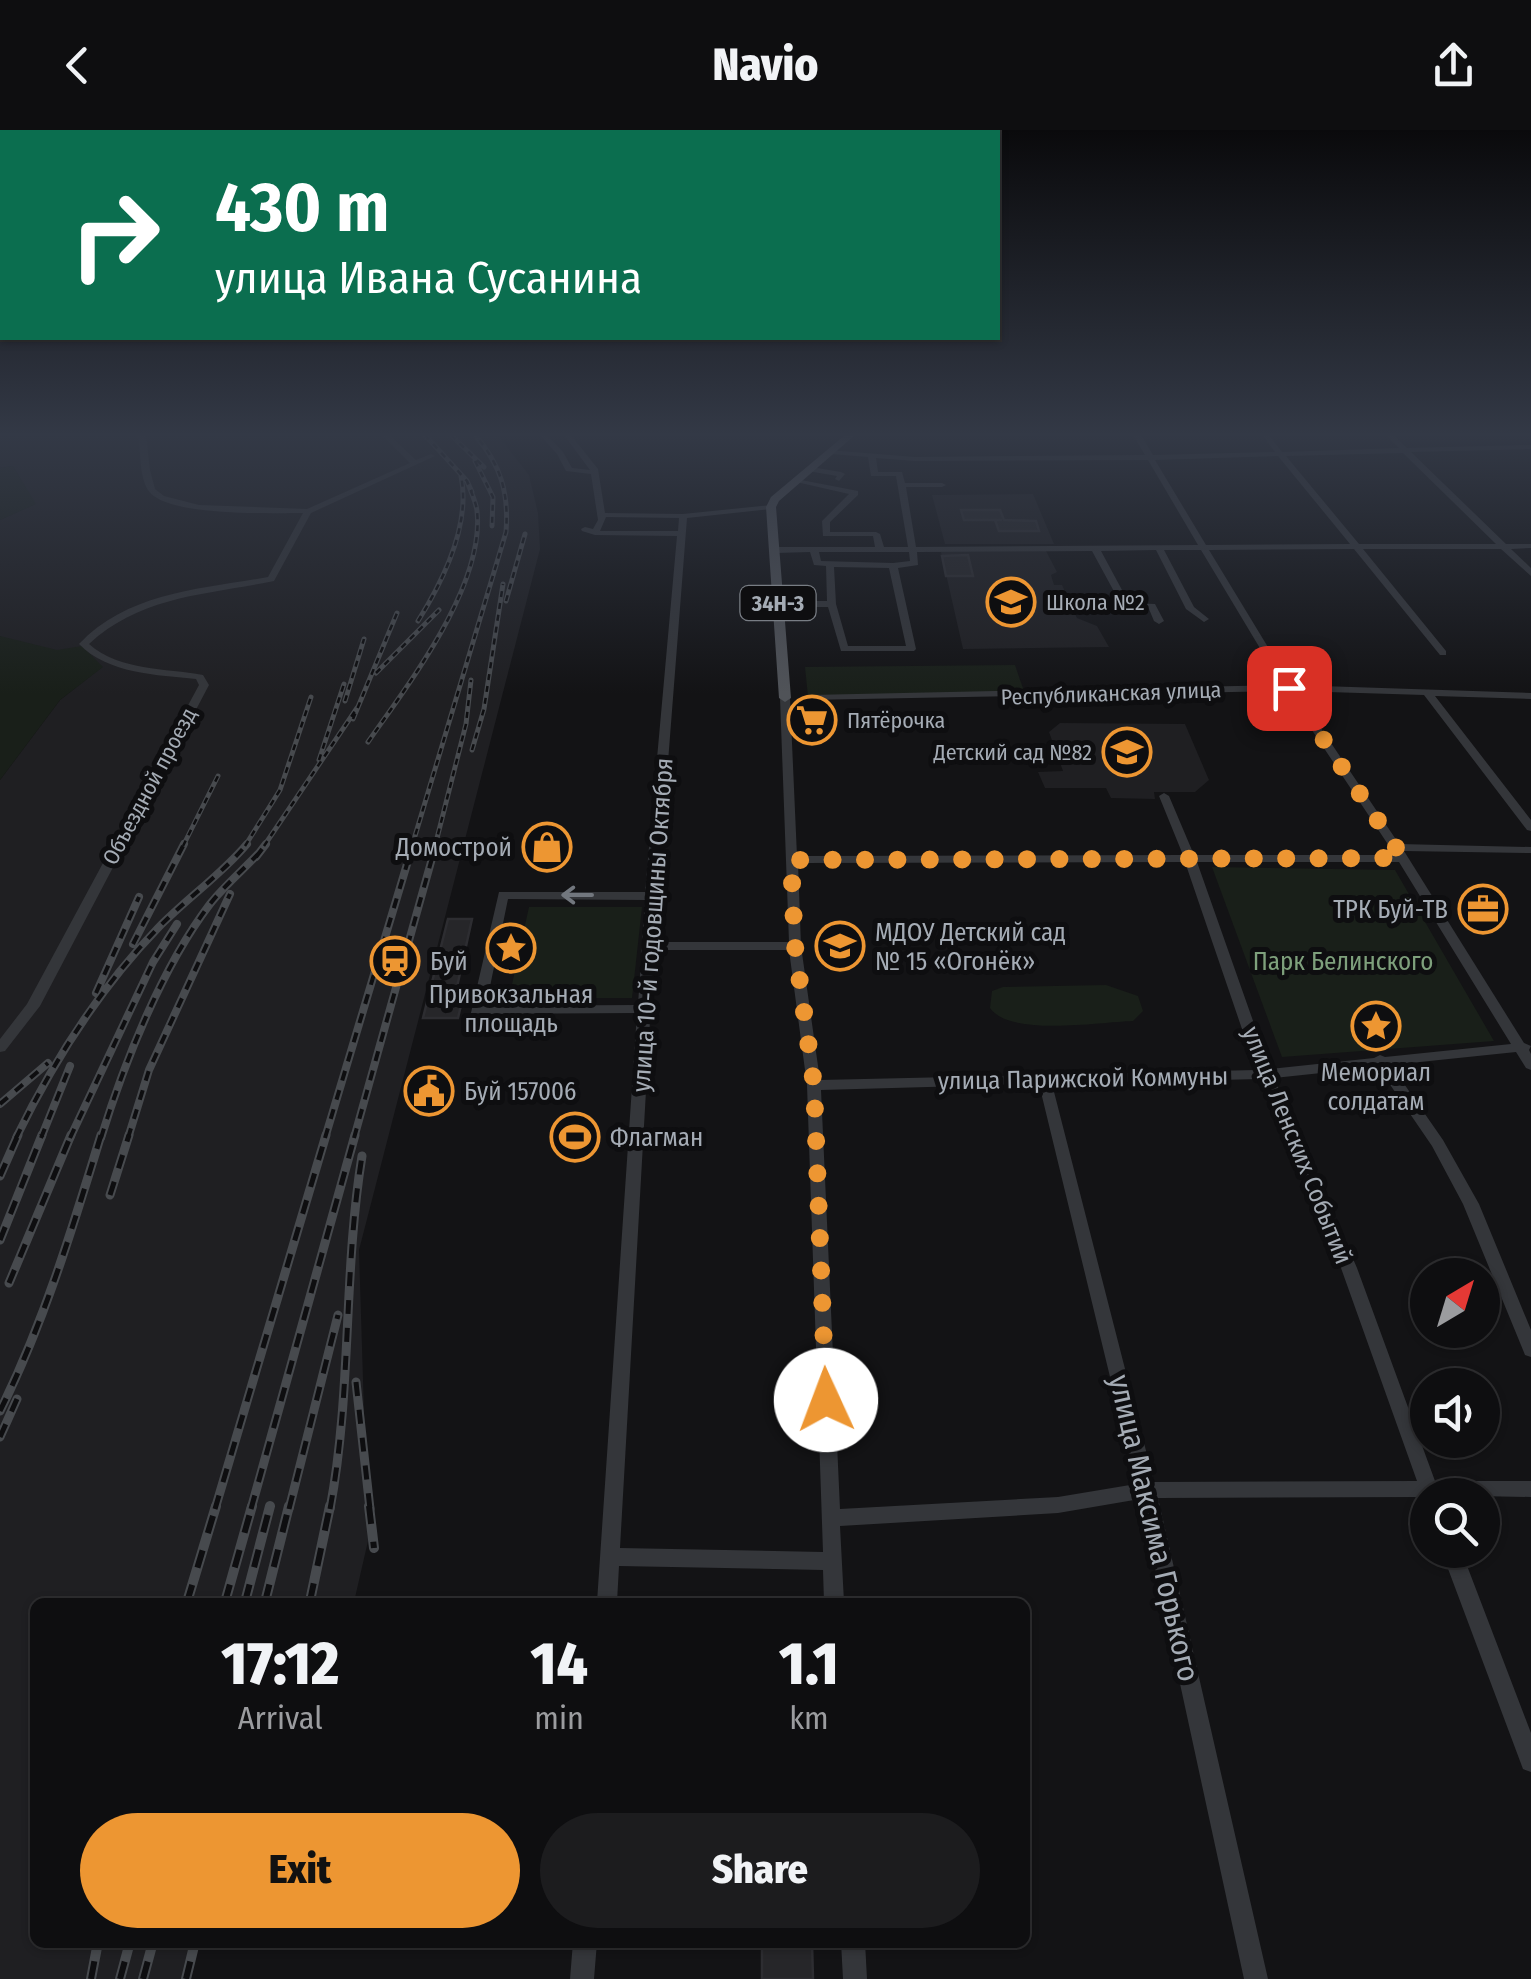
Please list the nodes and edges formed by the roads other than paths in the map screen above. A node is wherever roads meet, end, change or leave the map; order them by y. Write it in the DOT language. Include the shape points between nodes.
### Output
graph roads {
  1 [pos="302,521"];
  2 [pos="600,521"];
  3 [pos="683,521"];
  4 [pos="773,521"];
  5 [pos="826,521"];
  6 [pos="908,521"];
  7 [pos="1189,521"];
  8 [pos="1336,521"];
  9 [pos="1477,521"];
  10 [pos="585,529"];
  11 [pos="595,533"];
  12 [pos="682,534"];
  13 [pos="1502,546"];
  14 [pos="1531,546"];
  15 [pos="1356,547"];
  16 [pos="1095,548"];
  17 [pos="1159,548"];
  18 [pos="1204,548"];
  19 [pos="913,549"];
  20 [pos="776,550"];
  21 [pos="814,550"];
  22 [pos="880,550"];
  23 [pos="830,564"];
  24 [pos="893,566"];
  25 [pos="1531,573"];
  26 [pos="778,604"];
  27 [pos="832,605"];
  28 [pos="1204,619"];
  29 [pos="1159,621"];
  30 [pos="1443,653"];
  31 [pos="1289,688"];
  32 [pos="1429,695"];
  33 [pos="1531,696"];
  34 [pos="785,698"];
  35 [pos="810,698"];
  36 [pos="1164,796"];
  37 [pos="1531,828"];
  38 [pos="1531,850"];
  39 [pos="1400,852"];
  40 [pos="1190,858"];
  41 [pos="791,860"];
  42 [pos="652,896"];
  43 [pos="649,946"];
  44 [pos="795,946"];
  45 [pos="645,1009"];
  46 [pos="479,1010"];
  47 [pos="474,1030"];
  48 [pos="1526,1047"];
  49 [pos="0,1048"];
  50 [pos="1380,1060"];
  51 [pos="1531,1066"];
  52 [pos="1265,1074"];
  53 [pos="1044,1078"];
  54 [pos="814,1085"];
  55 [pos="1531,1350"];
  56 [pos="1425,1478"];
  57 [pos="1147,1490"];
  58 [pos="1531,1490"];
  59 [pos="1500,1491"];
  60 [pos="1410,1492"];
  61 [pos="830,1518"];
  62 [pos="610,1557"];
  63 [pos="831,1561"];
  64 [pos="1458,1568"];
  65 [pos="607,1598"];
  66 [pos="834,1598"];
  67 [pos="1531,1761"];
  68 [pos="585,1948"];
  69 [pos="854,1948"];
  70 [pos="582,1979"];
  71 [pos="856,1979"];
  72 [pos="1256,1979"];
  1 -- 49 [label="street, Объездной проезд" via="271,580 142,605 84,644 118,662 200,678 204,685 33,1006"];
  2 -- 11 [label="street"];
  3 -- 12 [label="street, улица 10-й годовщины Октября"];
  4 -- 20 [label="main road, 34Н-3"];
  5 -- 22 [label="street" via="826,534 876,534"];
  6 -- 19 [label="street"];
  7 -- 18 [label="street"];
  8 -- 15 [label="street"];
  9 -- 13 [label="street"];
  10 -- 11 [label="street"];
  11 -- 12 [label="street"];
  12 -- 42 [label="street, улица 10-й годовщины Октября"];
  13 -- 14 [label="street"];
  13 -- 15 [label="street"];
  13 -- 25 [label="street"];
  15 -- 18 [label="street"];
  15 -- 30 [label="street"];
  16 -- 17 [label="street"];
  16 -- 19 [label="street"];
  16 -- 29 [label="street" via="1126,606 1152,606"];
  17 -- 18 [label="street"];
  17 -- 28 [label="street" via="1190,609"];
  18 -- 31 [label="street"];
  19 -- 22 [label="street"];
  19 -- 24 [label="street" via="915,563"];
  20 -- 21 [label="street"];
  20 -- 26 [label="main road, 34Н-3"];
  21 -- 22 [label="street"];
  21 -- 23 [label="street" via="817,563"];
  23 -- 24 [label="street"];
  23 -- 27 [label="street"];
  24 -- 27 [label="street" via="911,649 844,649"];
  26 -- 27 [label="street"];
  26 -- 34 [label="main road, 34Н-3"];
  31 -- 32 [label="street, Республиканская улица"];
  31 -- 35 [label="street, Республиканская улица"];
  31 -- 39 [label="street"];
  32 -- 33 [label="street, Республиканская улица"];
  32 -- 37 [label="street"];
  34 -- 41 [label="street, 34Н-3"];
  36 -- 40 [label="street, улица Ленских Событий"];
  38 -- 39 [label="street"];
  39 -- 40 [label="street"];
  39 -- 48 [label="street"];
  40 -- 41 [label="street"];
  40 -- 52 [label="street, улица Ленских Событий"];
  41 -- 44 [label="street, 34Н-3"];
  42 -- 43 [label="street, улица 10-й годовщины Октября"];
  42 -- 46 [label="street, one-way" via="504,895"];
  43 -- 44 [label="street"];
  43 -- 45 [label="street, улица 10-й годовщины Октября"];
  44 -- 54 [label="street, 34Н-3"];
  45 -- 46 [label="street"];
  45 -- 62 [label="street, улица 10-й годовщины Октября"];
  46 -- 47 [label="street"];
  48 -- 50 [label="street, улица Парижской Коммуны"];
  48 -- 51 [label="street"];
  50 -- 52 [label="street, улица Парижской Коммуны"];
  50 -- 55 [label="street" via="1471,1204"];
  52 -- 53 [label="street, улица Парижской Коммуны"];
  52 -- 56 [label="street, улица Ленских Событий" via="1349,1268"];
  53 -- 54 [label="street, улица Парижской Коммуны"];
  53 -- 57 [label="street, улица Максима Горького"];
  54 -- 61 [label="street, 34Н-3"];
  57 -- 60 [label="street"];
  57 -- 61 [label="street" via="1058,1505"];
  57 -- 72 [label="street, улица Максима Горького"];
  58 -- 59 [label="street"];
  61 -- 63 [label="street, 34Н-3"];
  62 -- 63 [label="street"];
  62 -- 65 [label="street, улица 10-й годовщины Октября"];
  63 -- 66 [label="street, 34Н-3"];
  64 -- 67 [label="street"];
  68 -- 70 [label="street"];
  69 -- 71 [label="street"];
}
